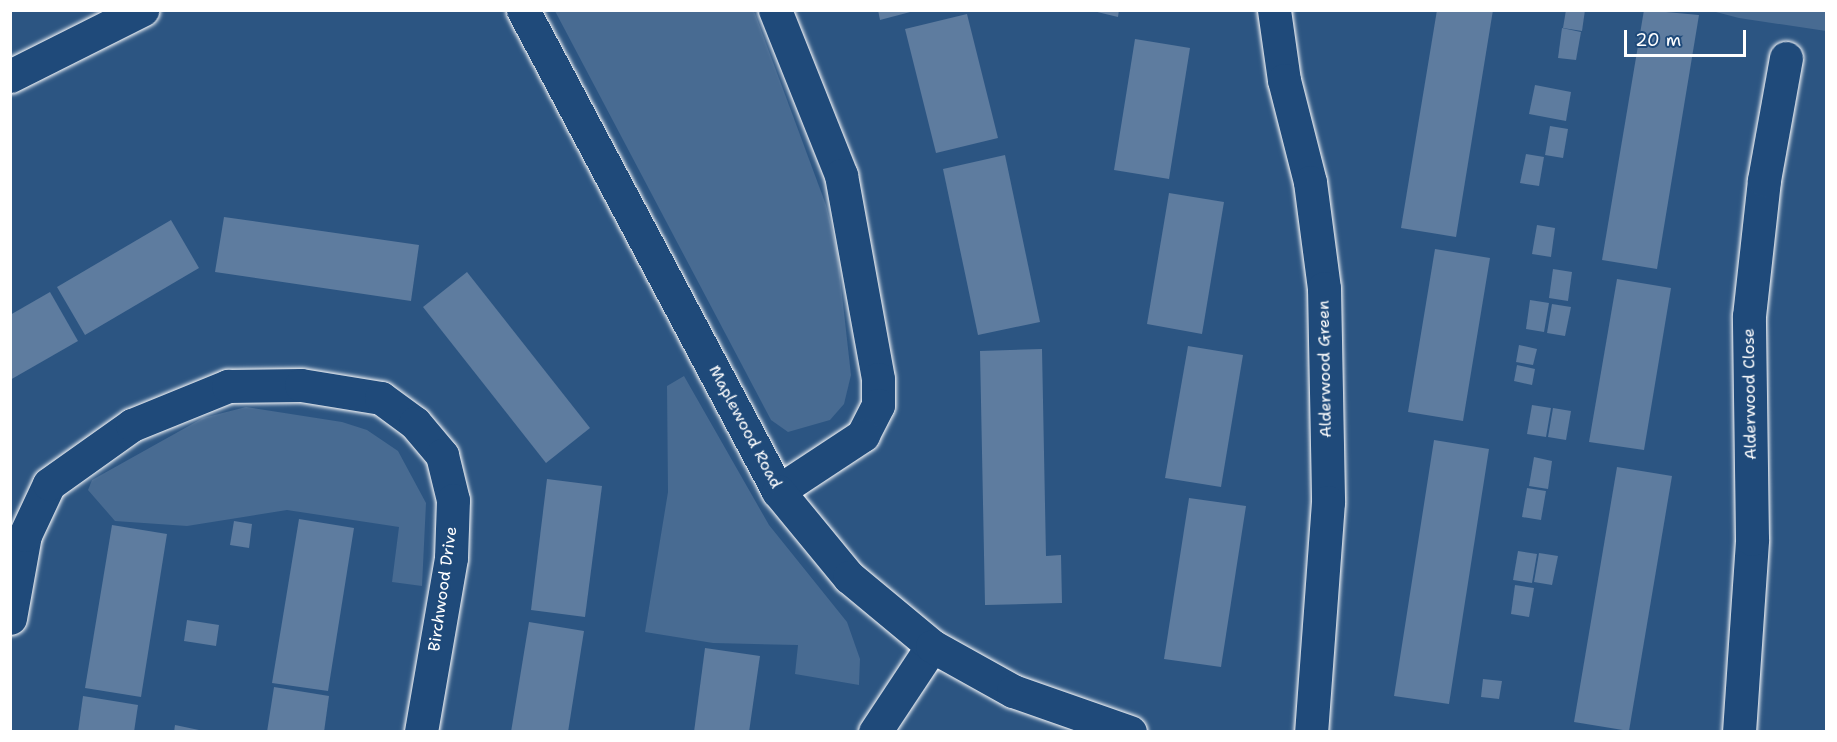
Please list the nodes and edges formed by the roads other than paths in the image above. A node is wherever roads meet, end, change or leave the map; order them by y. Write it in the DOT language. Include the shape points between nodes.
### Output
graph roads {
  1 [pos="142,10"];
  2 [pos="523,10"];
  3 [pos="775,10"];
  4 [pos="1275,10"];
  5 [pos="1786,58"];
  6 [pos="10,76"];
  7 [pos="778,490"];
  8 [pos="10,618"];
  9 [pos="932,646"];
  10 [pos="421,732"];
  11 [pos="875,732"];
  12 [pos="1130,732"];
  13 [pos="1311,732"];
  14 [pos="1739,732"];
  1 -- 6 [label="street"];
  2 -- 7 [label="street, Maplewood Road"];
  3 -- 7 [label="street" via="841,175 879,379 878,405 863,435"];
  4 -- 13 [label="street, Alderwood Green" via="1284,80 1310,182 1324,288 1328,502"];
  5 -- 14 [label="street, Alderwood Close" via="1750,292 1752,539"];
  7 -- 9 [label="street, Maplewood Road" via="849,577"];
  8 -- 10 [label="street, Birchwood Drive" via="25,535 49,484 132,424 228,386 301,385 381,399 415,423 442,455 453,500 450,558"];
  9 -- 11 [label="street"];
  9 -- 12 [label="street, Maplewood Road" via="1013,692"];
}
